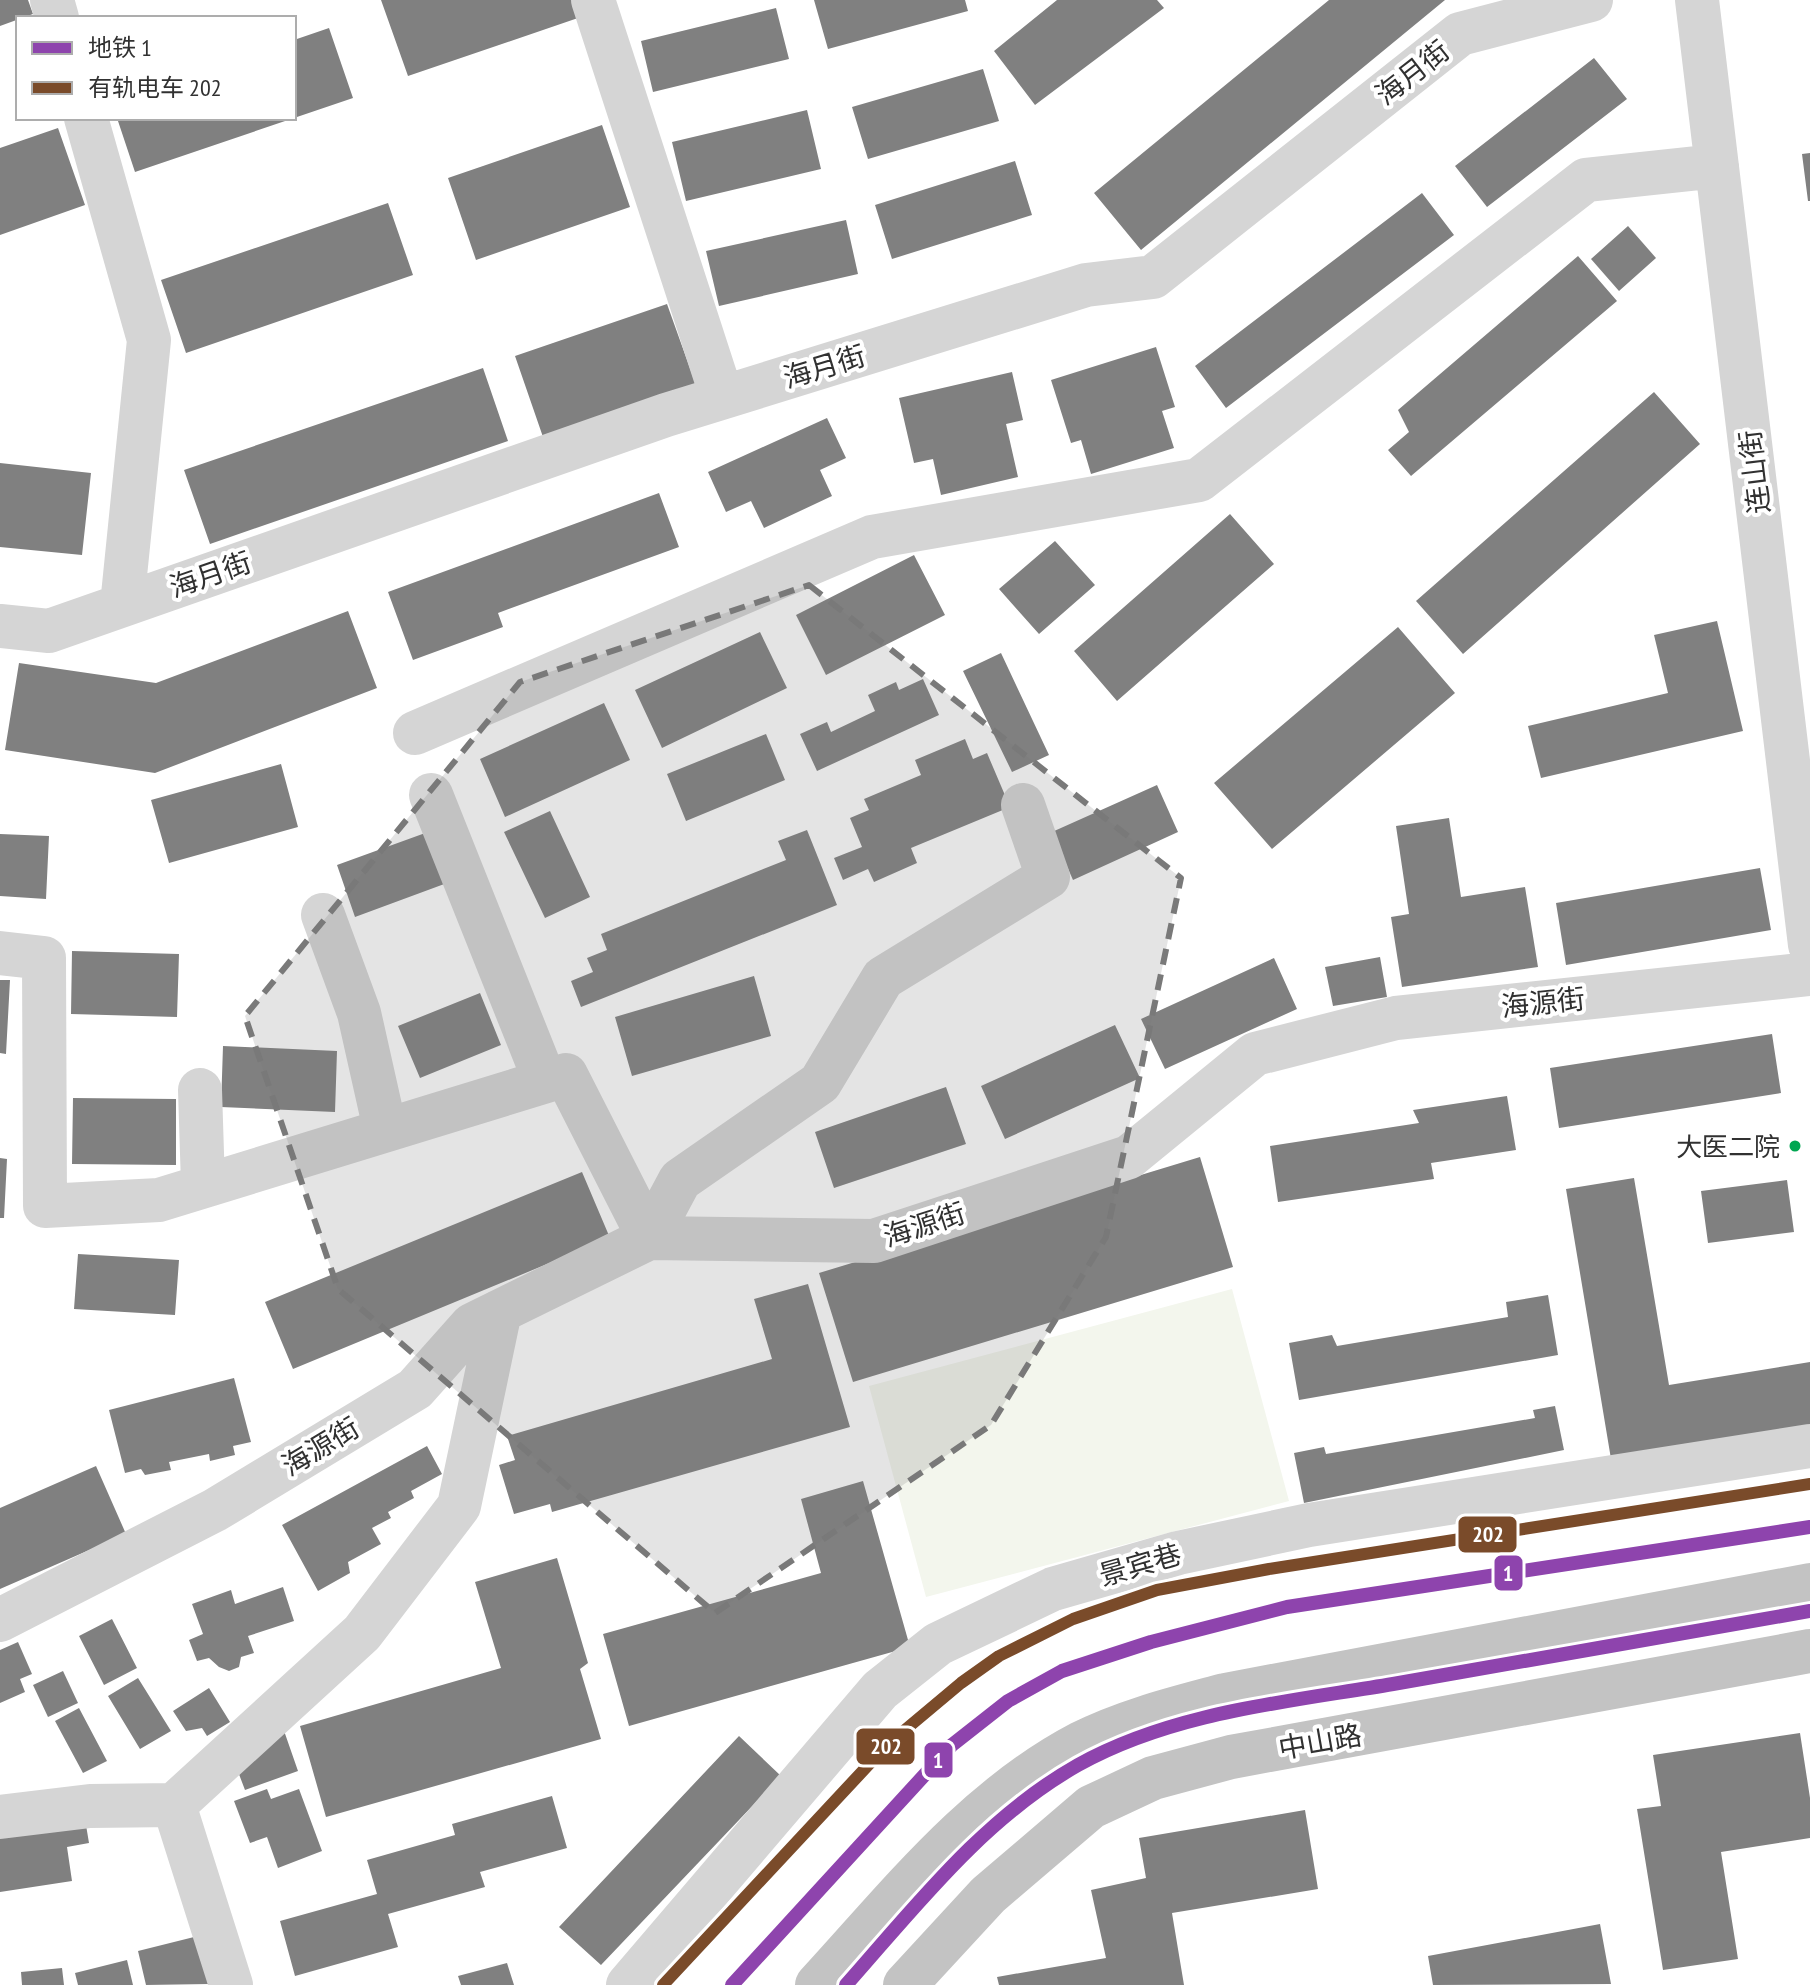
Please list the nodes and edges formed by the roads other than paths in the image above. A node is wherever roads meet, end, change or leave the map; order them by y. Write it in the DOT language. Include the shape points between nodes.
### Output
graph roads {
  1 [pos="593,0"];
  2 [pos="1591,0"];
  3 [pos="1697,0"];
  4 [pos="87,120"];
  5 [pos="1717,166"];
  6 [pos="722,397"];
  7 [pos="122,605"];
  8 [pos="0,626"];
  9 [pos="415,733"];
  10 [pos="431,795"];
  11 [pos="1023,805"];
  12 [pos="323,915"];
  13 [pos="1810,945"];
  14 [pos="0,953"];
  15 [pos="1810,974"];
  16 [pos="545,1081"];
  17 [pos="200,1090"];
  18 [pos="385,1129"];
  19 [pos="203,1185"];
  20 [pos="649,1238"];
  21 [pos="500,1311"];
  22 [pos="1810,1446"];
  23 [pos="1810,1585"];
  24 [pos="0,1620"];
  25 [pos="1810,1651"];
  26 [pos="174,1805"];
  27 [pos="0,1817"];
  28 [pos="231,1985"];
  29 [pos="628,1985"];
  30 [pos="817,1985"];
  31 [pos="905,1985"];
  1 -- 6 [label="street"];
  2 -- 6 [label="street, 海月街" via="1460,34 1153,277 1086,285"];
  3 -- 5 [label="street, 连山街"];
  4 -- 7 [label="street" via="149,340"];
  5 -- 9 [label="street" via="1586,180 1199,480 872,537"];
  5 -- 13 [label="street, 连山街"];
  6 -- 7 [label="street, 海月街"];
  7 -- 8 [label="street, 海月街" via="49,631"];
  10 -- 16 [label="street"];
  11 -- 20 [label="street" via="1048,877 883,978 820,1083 680,1180"];
  12 -- 18 [label="street" via="359,1013"];
  14 -- 19 [label="street" via="44,958 45,1206 159,1200"];
  15 -- 20 [label="street, 海源街" via="1396,1018 1255,1054 1129,1157 874,1241"];
  16 -- 18 [label="street"];
  16 -- 20 [label="street" via="566,1075"];
  17 -- 19 [label="street"];
  18 -- 19 [label="street"];
  20 -- 21 [label="street, 海源街"];
  21 -- 24 [label="street, 海源街" via="472,1325 415,1389 215,1510"];
  21 -- 26 [label="street" via="459,1506 362,1633"];
  22 -- 29 [label="street, 景宾巷" via="1309,1525 1178,1553 1053,1589 938,1644 880,1690"];
  23 -- 30 [label="highway" via="1225,1695 1149,1715 1082,1743 1026,1776 979,1813"];
  25 -- 31 [label="highway, 中山路" via="1231,1757 1153,1778 1091,1807 1035,1852"];
  26 -- 27 [label="street" via="90,1806"];
  26 -- 28 [label="street"];
}
